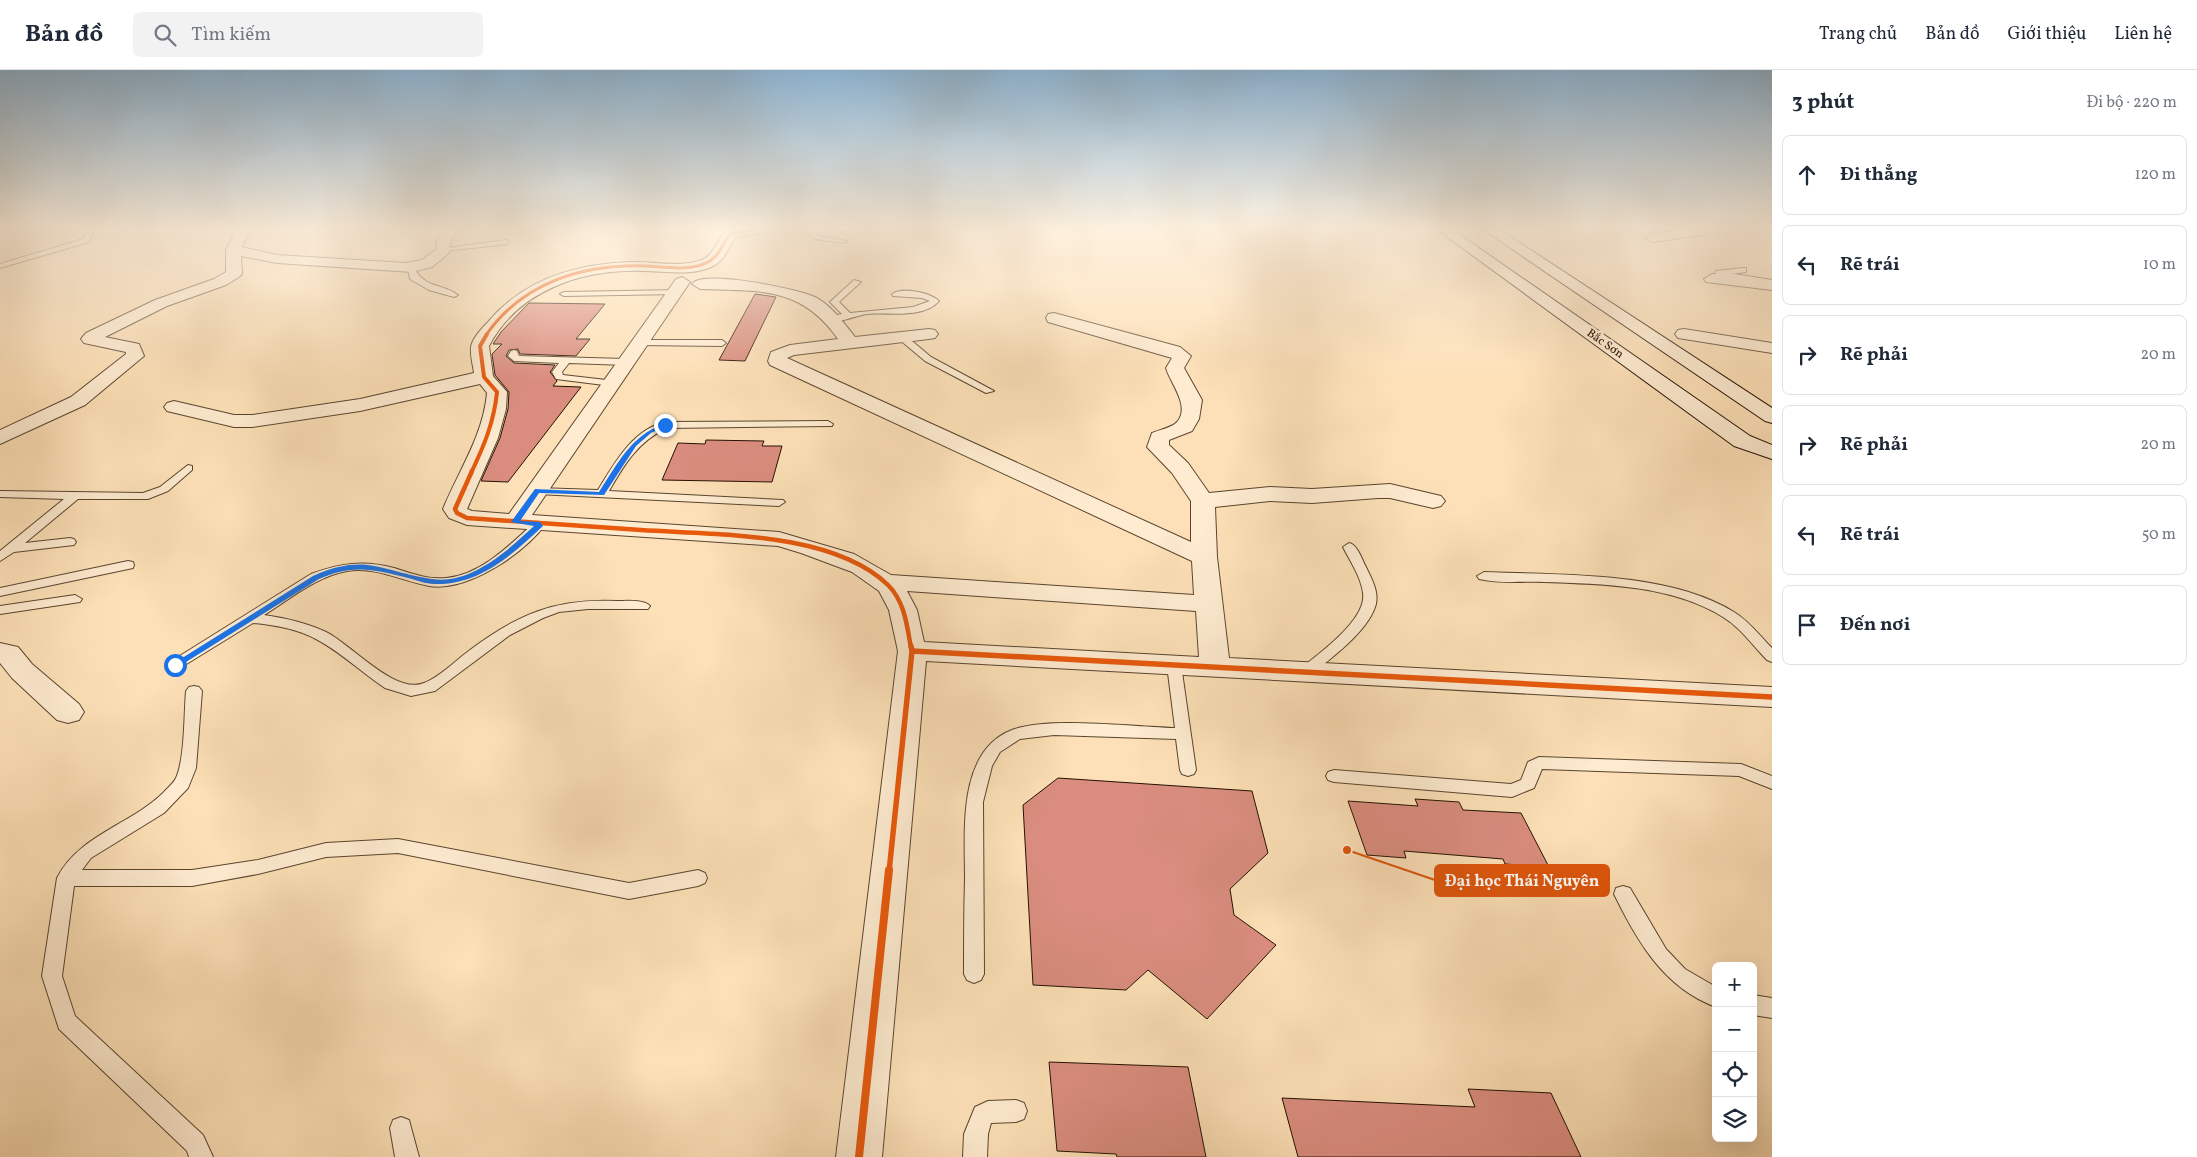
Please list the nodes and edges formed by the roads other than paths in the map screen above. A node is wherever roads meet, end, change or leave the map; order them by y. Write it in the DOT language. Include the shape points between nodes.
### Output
graph roads {
  1 [pos="229,279"];
  2 [pos="416,279"];
  3 [pos="561,279"];
  4 [pos="1513,279"];
  5 [pos="1564,279"];
  6 [pos="1715,279"];
  7 [pos="857,282"];
  8 [pos="1772,285"];
  9 [pos="687,286"];
  10 [pos="454,294"];
  11 [pos="564,294"];
  12 [pos="896,294"];
  13 [pos="849,316"];
  14 [pos="1054,318"];
  15 [pos="831,319"];
  16 [pos="929,334"];
  17 [pos="1684,334"];
  18 [pos="903,338"];
  19 [pos="640,343"];
  20 [pos="722,343"];
  21 [pos="851,344"];
  22 [pos="1772,348"];
  23 [pos="514,353"];
  24 [pos="566,361"];
  25 [pos="626,362"];
  26 [pos="484,377"];
  27 [pos="612,383"];
  28 [pos="989,391"];
  29 [pos="174,407"];
  30 [pos="1772,417"];
  31 [pos="828,424"];
  32 [pos="0,438"];
  33 [pos="1772,452"];
  34 [pos="188,468"];
  35 [pos="537,491"];
  36 [pos="0,494"];
  37 [pos="601,494"];
  38 [pos="75,496"];
  39 [pos="1203,500"];
  40 [pos="780,502"];
  41 [pos="1433,502"];
  42 [pos="515,522"];
  43 [pos="540,524"];
  44 [pos="70,542"];
  45 [pos="1349,547"];
  46 [pos="11,548"];
  47 [pos="1204,556"];
  48 [pos="0,557"];
  49 [pos="128,565"];
  50 [pos="1484,576"];
  51 [pos="884,582"];
  52 [pos="0,592"];
  53 [pos="75,600"];
  54 [pos="1209,604"];
  55 [pos="643,606"];
  56 [pos="0,610"];
  57 [pos="251,618"];
  58 [pos="912,650"];
  59 [pos="0,652"];
  60 [pos="1772,657"];
  61 [pos="175,665"];
  62 [pos="1174,665"];
  63 [pos="1215,668"];
  64 [pos="1304,672"];
  65 [pos="194,691"];
  66 [pos="1772,697"];
  67 [pos="68,712"];
  68 [pos="1183,734"];
  69 [pos="1188,770"];
  70 [pos="1334,776"];
  71 [pos="1772,782"];
  72 [pos="66,878"];
  73 [pos="698,878"];
  74 [pos="1623,894"];
  75 [pos="974,974"];
  76 [pos="1712,996"];
  77 [pos="1757,1006"];
  78 [pos="1772,1008"];
  79 [pos="1016,1111"];
  80 [pos="401,1128"];
  81 [pos="201,1157"];
  82 [pos="407,1157"];
  83 [pos="859,1157"];
  84 [pos="975,1157"];
  1 -- 32 [label="street" via="161,303 92,337 90,339 132,348 135,356 78,401"];
  2 -- 10 [label="lane"];
  3 -- 26 [label="street" via="538,287 494,325 483,339 480,346"];
  4 -- 33 [label="street, Bắc Sơn" via="1742,441"];
  5 -- 30 [label="street"];
  6 -- 8 [label="street"];
  7 -- 13 [label="lane" via="834,302"];
  9 -- 11 [label="lane"];
  9 -- 15 [label="street" via="754,287 784,292 820,308"];
  9 -- 19 [label="street"];
  12 -- 13 [label="lane" via="933,298 935,301 918,308"];
  13 -- 15 [label="lane"];
  14 -- 39 [label="street" via="1180,353 1182,356 1175,368 1192,400 1188,424 1183,429 1159,437 1158,447 1180,468"];
  15 -- 21 [label="street"];
  16 -- 18 [label="street"];
  17 -- 22 [label="street"];
  18 -- 21 [label="street"];
  18 -- 28 [label="lane" via="928,359"];
  19 -- 20 [label="lane"];
  19 -- 25 [label="street"];
  21 -- 47 [label="street" via="790,350 777,356 777,361"];
  23 -- 24 [label="lane" via="517,358"];
  24 -- 25 [label="lane"];
  24 -- 27 [label="lane" via="557,372 559,377"];
  25 -- 27 [label="street"];
  26 -- 29 [label="street" via="360,405 252,421 234,421"];
  26 -- 42 [label="street" via="497,392 496,413 489,437 456,509 467,518"];
  27 -- 35 [label="street"];
  31 -- 37 [label="lane" via="665,425 648,432 634,444"];
  34 -- 38 [label="lane" via="164,489 144,497"];
  35 -- 37 [label="lane"];
  35 -- 42 [label="street"];
  36 -- 38 [label="lane"];
  37 -- 40 [label="lane"];
  38 -- 46 [label="lane"];
  39 -- 41 [label="street" via="1270,494 1312,496 1378,491"];
  39 -- 47 [label="street"];
  42 -- 43 [label="street"];
  43 -- 51 [label="street" via="779,539 854,564"];
  43 -- 57 [label="lane" via="503,559 475,573 450,581 433,582 374,566 337,568 316,577"];
  44 -- 46 [label="lane"];
  45 -- 64 [label="lane" via="1371,593 1371,604 1347,635"];
  46 -- 48 [label="lane"];
  47 -- 54 [label="street"];
  49 -- 52 [label="lane"];
  50 -- 60 [label="lane" via="1599,580 1688,597 1729,615"];
  51 -- 54 [label="street"];
  51 -- 58 [label="street" via="899,600"];
  53 -- 56 [label="lane"];
  54 -- 63 [label="street"];
  55 -- 57 [label="lane" via="582,605 556,609 527,620 430,687 411,691 396,688 322,636 289,623"];
  57 -- 61 [label="lane"];
  58 -- 62 [label="street"];
  58 -- 83 [label="street"];
  59 -- 67 [label="street" via="8,654"];
  62 -- 63 [label="street"];
  62 -- 68 [label="lane"];
  63 -- 64 [label="street"];
  64 -- 66 [label="street"];
  65 -- 72 [label="lane" via="188,768 182,784 158,808 85,853"];
  68 -- 69 [label="lane"];
  68 -- 75 [label="lane" via="1054,729 1016,734 994,748 984,766 974,802"];
  70 -- 71 [label="lane" via="1512,791 1528,784 1534,766 1539,763 1741,770"];
  72 -- 73 [label="lane" via="192,878 258,867 326,850 398,846 629,891"];
  72 -- 81 [label="lane" via="52,976 66,1022 195,1144"];
  74 -- 76 [label="lane" via="1660,955 1678,975"];
  77 -- 78 [label="lane"];
  79 -- 84 [label="lane" via="983,1115 976,1134"];
  80 -- 82 [label="lane"];
}
